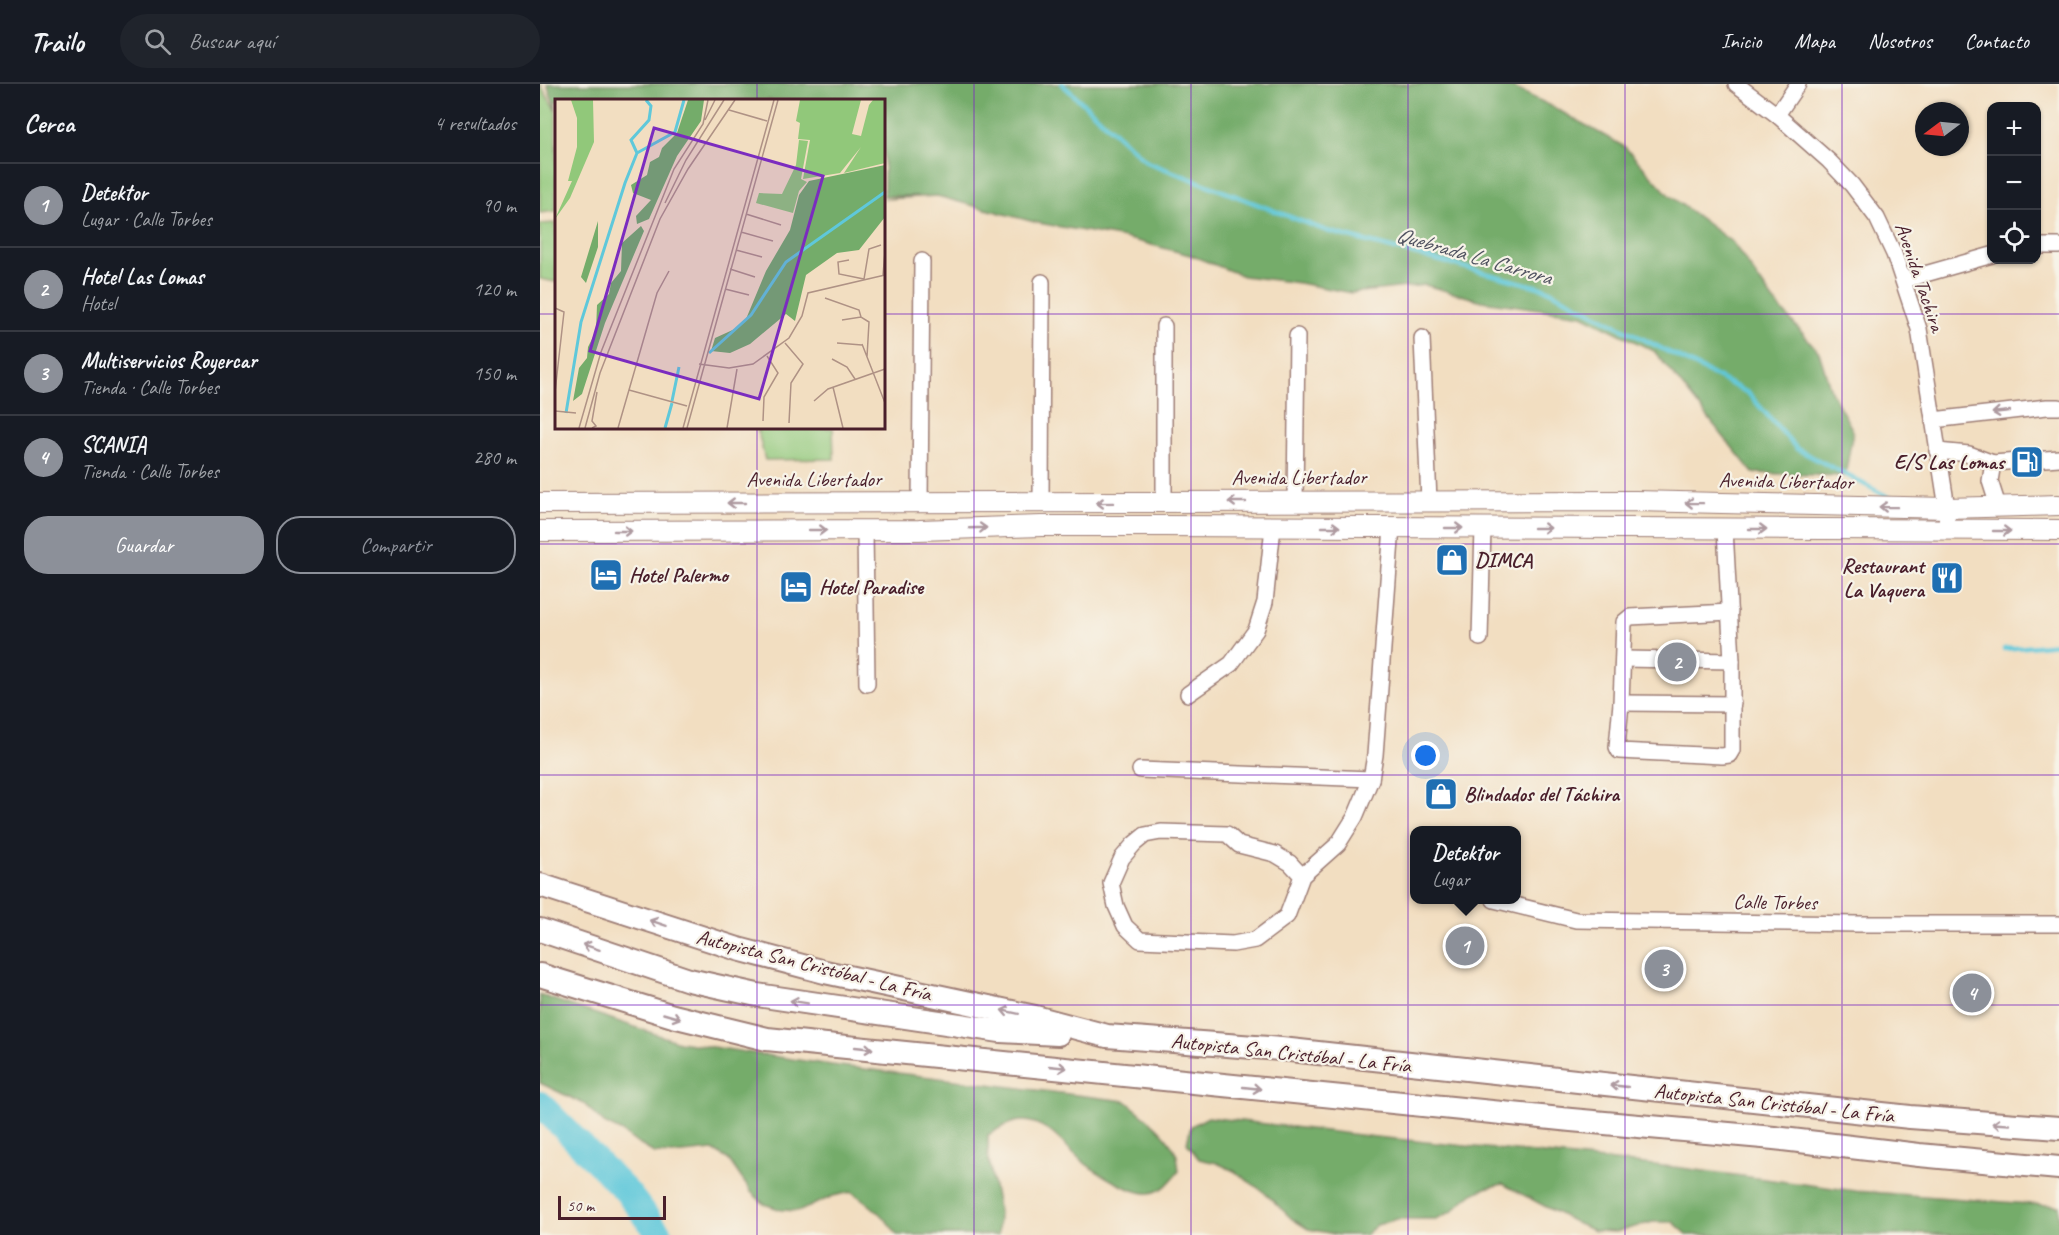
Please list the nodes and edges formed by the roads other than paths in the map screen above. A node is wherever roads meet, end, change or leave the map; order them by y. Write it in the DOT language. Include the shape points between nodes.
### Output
graph roads {
  1 [pos="1736,84"];
  2 [pos="1798,84"];
  3 [pos="1777,115"];
  4 [pos="2041,246"];
  5 [pos="2059,246"];
  6 [pos="1987,256"];
  7 [pos="922,261"];
  8 [pos="1904,280"];
  9 [pos="1042,282"];
  10 [pos="1164,326"];
  11 [pos="1297,336"];
  12 [pos="1422,338"];
  13 [pos="2059,407"];
  14 [pos="1933,420"];
  15 [pos="1937,451"];
  16 [pos="2059,458"];
  17 [pos="1993,464"];
  18 [pos="1295,501"];
  19 [pos="1429,501"];
  20 [pos="1164,502"];
  21 [pos="920,503"];
  22 [pos="540,504"];
  23 [pos="1041,504"];
  24 [pos="2059,505"];
  25 [pos="1998,506"];
  26 [pos="1947,508"];
  27 [pos="1273,527"];
  28 [pos="1392,527"];
  29 [pos="1483,528"];
  30 [pos="1725,529"];
  31 [pos="865,530"];
  32 [pos="2059,530"];
  33 [pos="540,531"];
  34 [pos="1946,531"];
  35 [pos="1730,612"];
  36 [pos="1480,638"];
  37 [pos="1623,659"];
  38 [pos="1732,661"];
  39 [pos="867,684"];
  40 [pos="1188,694"];
  41 [pos="1621,703"];
  42 [pos="1733,704"];
  43 [pos="1140,770"];
  44 [pos="1371,779"];
  45 [pos="1302,876"];
  46 [pos="540,885"];
  47 [pos="1510,904"];
  48 [pos="2059,924"];
  49 [pos="540,930"];
  50 [pos="540,975"];
  51 [pos="1107,1036"];
  52 [pos="2059,1128"];
  53 [pos="2059,1168"];
  1 -- 3 [label="street, Avenida Tachira"];
  2 -- 3 [label="street"];
  3 -- 8 [label="street, Avenida Tachira" via="1829,161 1877,218"];
  4 -- 5 [label="street"];
  6 -- 8 [label="street"];
  7 -- 21 [label="street"];
  8 -- 14 [label="street, Avenida Tachira" via="1919,329"];
  9 -- 23 [label="street"];
  10 -- 20 [label="street"];
  11 -- 18 [label="street"];
  12 -- 19 [label="street"];
  13 -- 14 [label="street, one-way"];
  14 -- 15 [label="street, Avenida Tachira"];
  15 -- 17 [label="street" via="1969,454"];
  15 -- 26 [label="street, Avenida Tachira"];
  16 -- 17 [label="street"];
  17 -- 25 [label="street" via="1990,481"];
  18 -- 19 [label="main road, Avenida Libertador"];
  18 -- 20 [label="main road, Avenida Libertador, one-way"];
  26 -- 19 [label="main road, Avenida Libertador, one-way"];
  20 -- 23 [label="main road, Avenida Libertador, one-way"];
  21 -- 22 [label="main road, Avenida Libertador, one-way"];
  21 -- 23 [label="main road, Avenida Libertador"];
  24 -- 25 [label="main road, Avenida Libertador"];
  25 -- 26 [label="main road, Avenida Libertador"];
  26 -- 34 [label="street, Avenida Tachira"];
  27 -- 28 [label="main road, one-way"];
  31 -- 27 [label="main road, one-way"];
  27 -- 40 [label="street" via="1265,602 1256,630 1231,664"];
  28 -- 29 [label="main road, one-way"];
  28 -- 44 [label="street"];
  29 -- 30 [label="main road, one-way"];
  29 -- 36 [label="street"];
  30 -- 34 [label="main road, one-way"];
  30 -- 35 [label="street"];
  33 -- 31 [label="main road, one-way"];
  31 -- 39 [label="street"];
  34 -- 32 [label="main road, one-way"];
  35 -- 37 [label="street" via="1630,617 1624,622"];
  35 -- 38 [label="street"];
  37 -- 38 [label="street"];
  37 -- 41 [label="street"];
  38 -- 42 [label="street"];
  41 -- 42 [label="street"];
  41 -- 42 [label="street" via="1619,751 1722,756 1732,750"];
  43 -- 44 [label="street"];
  44 -- 45 [label="street" via="1338,844"];
  45 -- 45 [label="street" via="1287,916 1255,940 1233,944 1140,940 1125,927 1110,883 1134,844 1145,835 1161,832 1227,834 1239,844 1275,854"];
  51 -- 46 [label="highway, Autopista San Cristóbal - La Fría, one-way" via="738,949"];
  47 -- 48 [label="street, Calle Torbes" via="1576,920"];
  51 -- 49 [label="highway, one-way" via="1000,1031 757,995 688,980"];
  50 -- 53 [label="highway, Autopista San Cristóbal - La Fría, one-way" via="662,1013 767,1039"];
  52 -- 51 [label="highway, Autopista San Cristóbal - La Fría, one-way" via="1910,1118 1281,1049"];
}
